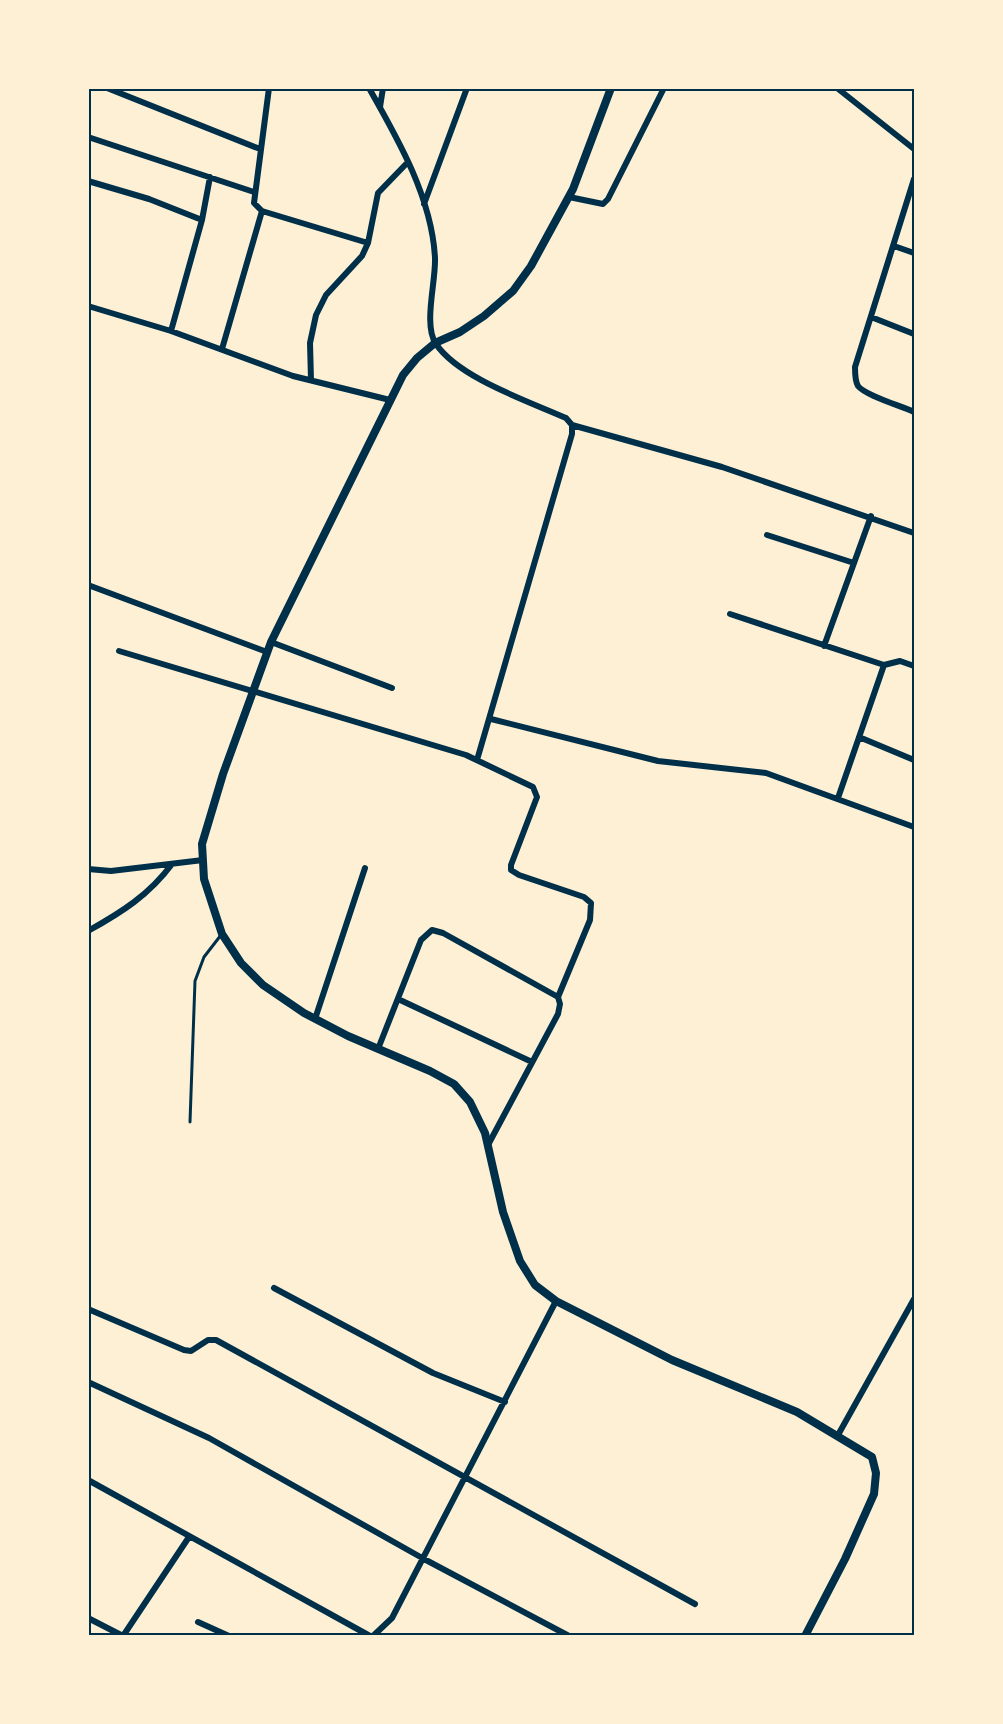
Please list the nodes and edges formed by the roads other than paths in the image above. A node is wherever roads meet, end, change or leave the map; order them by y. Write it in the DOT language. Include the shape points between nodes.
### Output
graph roads {
  1 [pos="107,88"];
  2 [pos="369,88"];
  3 [pos="383,88"];
  4 [pos="467,88"];
  5 [pos="610,88"];
  6 [pos="664,88"];
  7 [pos="837,88"];
  8 [pos="268,89"];
  9 [pos="380,107"];
  10 [pos="88,137"];
  11 [pos="260,149"];
  12 [pos="915,149"];
  13 [pos="407,163"];
  14 [pos="210,177"];
  15 [pos="915,179"];
  16 [pos="88,181"];
  17 [pos="254,192"];
  18 [pos="569,197"];
  19 [pos="424,204"];
  20 [pos="262,211"];
  21 [pos="202,220"];
  22 [pos="368,243"];
  23 [pos="894,246"];
  24 [pos="915,254"];
  25 [pos="88,306"];
  26 [pos="871,317"];
  27 [pos="171,331"];
  28 [pos="915,334"];
  29 [pos="435,343"];
  30 [pos="222,349"];
  31 [pos="311,380"];
  32 [pos="390,400"];
  33 [pos="915,412"];
  34 [pos="572,425"];
  35 [pos="871,516"];
  36 [pos="915,533"];
  37 [pos="767,535"];
  38 [pos="854,563"];
  39 [pos="88,585"];
  40 [pos="730,614"];
  41 [pos="271,642"];
  42 [pos="824,646"];
  43 [pos="119,651"];
  44 [pos="267,652"];
  45 [pos="884,665"];
  46 [pos="915,666"];
  47 [pos="392,688"];
  48 [pos="252,690"];
  49 [pos="491,719"];
  50 [pos="859,737"];
  51 [pos="477,760"];
  52 [pos="915,760"];
  53 [pos="838,798"];
  54 [pos="915,827"];
  55 [pos="203,860"];
  56 [pos="172,864"];
  57 [pos="365,868"];
  58 [pos="88,869"];
  59 [pos="88,931"];
  60 [pos="222,934"];
  61 [pos="558,998"];
  62 [pos="398,999"];
  63 [pos="315,1019"];
  64 [pos="378,1049"];
  65 [pos="532,1062"];
  66 [pos="190,1122"];
  67 [pos="488,1145"];
  68 [pos="274,1288"];
  69 [pos="915,1299"];
  70 [pos="556,1301"];
  71 [pos="88,1310"];
  72 [pos="88,1382"];
  73 [pos="505,1402"];
  74 [pos="838,1435"];
  75 [pos="466,1477"];
  76 [pos="88,1480"];
  77 [pos="189,1537"];
  78 [pos="424,1559"];
  79 [pos="695,1604"];
  80 [pos="88,1618"];
  81 [pos="198,1622"];
  82 [pos="229,1635"];
  83 [pos="372,1635"];
  84 [pos="569,1635"];
  85 [pos="805,1635"];
  1 -- 11 [label="street"];
  2 -- 9 [label="street"];
  3 -- 9 [label="street"];
  4 -- 19 [label="street"];
  5 -- 18 [label="street"];
  6 -- 18 [label="street" via="608,199 603,204 594,204"];
  7 -- 12 [label="street"];
  8 -- 11 [label="street"];
  9 -- 13 [label="street"];
  10 -- 14 [label="street"];
  11 -- 17 [label="street"];
  13 -- 19 [label="street"];
  13 -- 22 [label="street" via="378,193"];
  14 -- 17 [label="street"];
  14 -- 21 [label="street"];
  15 -- 23 [label="street"];
  16 -- 21 [label="street"];
  17 -- 20 [label="street" via="254,203"];
  18 -- 29 [label="street" via="513,291 460,332"];
  19 -- 29 [label="street" via="435,252 430,331"];
  20 -- 22 [label="street"];
  20 -- 30 [label="street"];
  21 -- 27 [label="street"];
  22 -- 31 [label="street" via="354,267 326,295 316,315 310,343"];
  23 -- 24 [label="street"];
  23 -- 26 [label="street"];
  25 -- 27 [label="street"];
  26 -- 28 [label="street"];
  26 -- 33 [label="street" via="855,368 859,387"];
  27 -- 30 [label="street"];
  29 -- 32 [label="street" via="402,375"];
  29 -- 34 [label="street" via="462,370 566,418"];
  30 -- 31 [label="street"];
  31 -- 32 [label="street"];
  32 -- 41 [label="street"];
  34 -- 35 [label="street"];
  34 -- 49 [label="street"];
  35 -- 36 [label="street"];
  35 -- 38 [label="street"];
  37 -- 38 [label="street"];
  38 -- 42 [label="street"];
  39 -- 44 [label="street"];
  40 -- 42 [label="street"];
  41 -- 44 [label="street"];
  41 -- 47 [label="street"];
  42 -- 45 [label="street"];
  43 -- 48 [label="street"];
  44 -- 48 [label="street"];
  45 -- 46 [label="street" via="900,661"];
  45 -- 50 [label="street"];
  48 -- 51 [label="street"];
  48 -- 55 [label="street" via="202,844"];
  49 -- 51 [label="street"];
  49 -- 53 [label="street" via="658,761 766,773"];
  50 -- 52 [label="street"];
  50 -- 53 [label="street"];
  51 -- 61 [label="street" via="537,792 535,807 511,865 513,873 584,897 591,903 590,920"];
  53 -- 54 [label="street"];
  55 -- 56 [label="street"];
  55 -- 60 [label="street" via="206,888"];
  56 -- 58 [label="street" via="111,871"];
  56 -- 59 [label="street" via="130,908"];
  57 -- 63 [label="street"];
  60 -- 63 [label="street" via="241,963 263,985"];
  60 -- 66 [label="lane" via="196,974"];
  61 -- 62 [label="street" via="432,930 421,940"];
  61 -- 65 [label="street" via="558,1014"];
  62 -- 64 [label="street"];
  62 -- 65 [label="street"];
  63 -- 64 [label="street"];
  64 -- 67 [label="street" via="453,1084 470,1102"];
  65 -- 67 [label="street"];
  67 -- 70 [label="street" via="503,1212 520,1261 535,1285"];
  68 -- 73 [label="street" via="432,1373"];
  69 -- 74 [label="street"];
  70 -- 73 [label="street"];
  70 -- 74 [label="street" via="672,1360 797,1412"];
  71 -- 75 [label="street" via="184,1350 191,1351 208,1340 216,1340"];
  72 -- 78 [label="street" via="209,1438"];
  73 -- 75 [label="street"];
  74 -- 85 [label="street" via="872,1457 876,1473 874,1494"];
  75 -- 78 [label="street"];
  75 -- 79 [label="street"];
  76 -- 77 [label="street"];
  77 -- 80 [label="street" via="123,1635"];
  77 -- 83 [label="street"];
  78 -- 83 [label="street" via="392,1618"];
  78 -- 84 [label="street"];
  81 -- 82 [label="street"];
}
